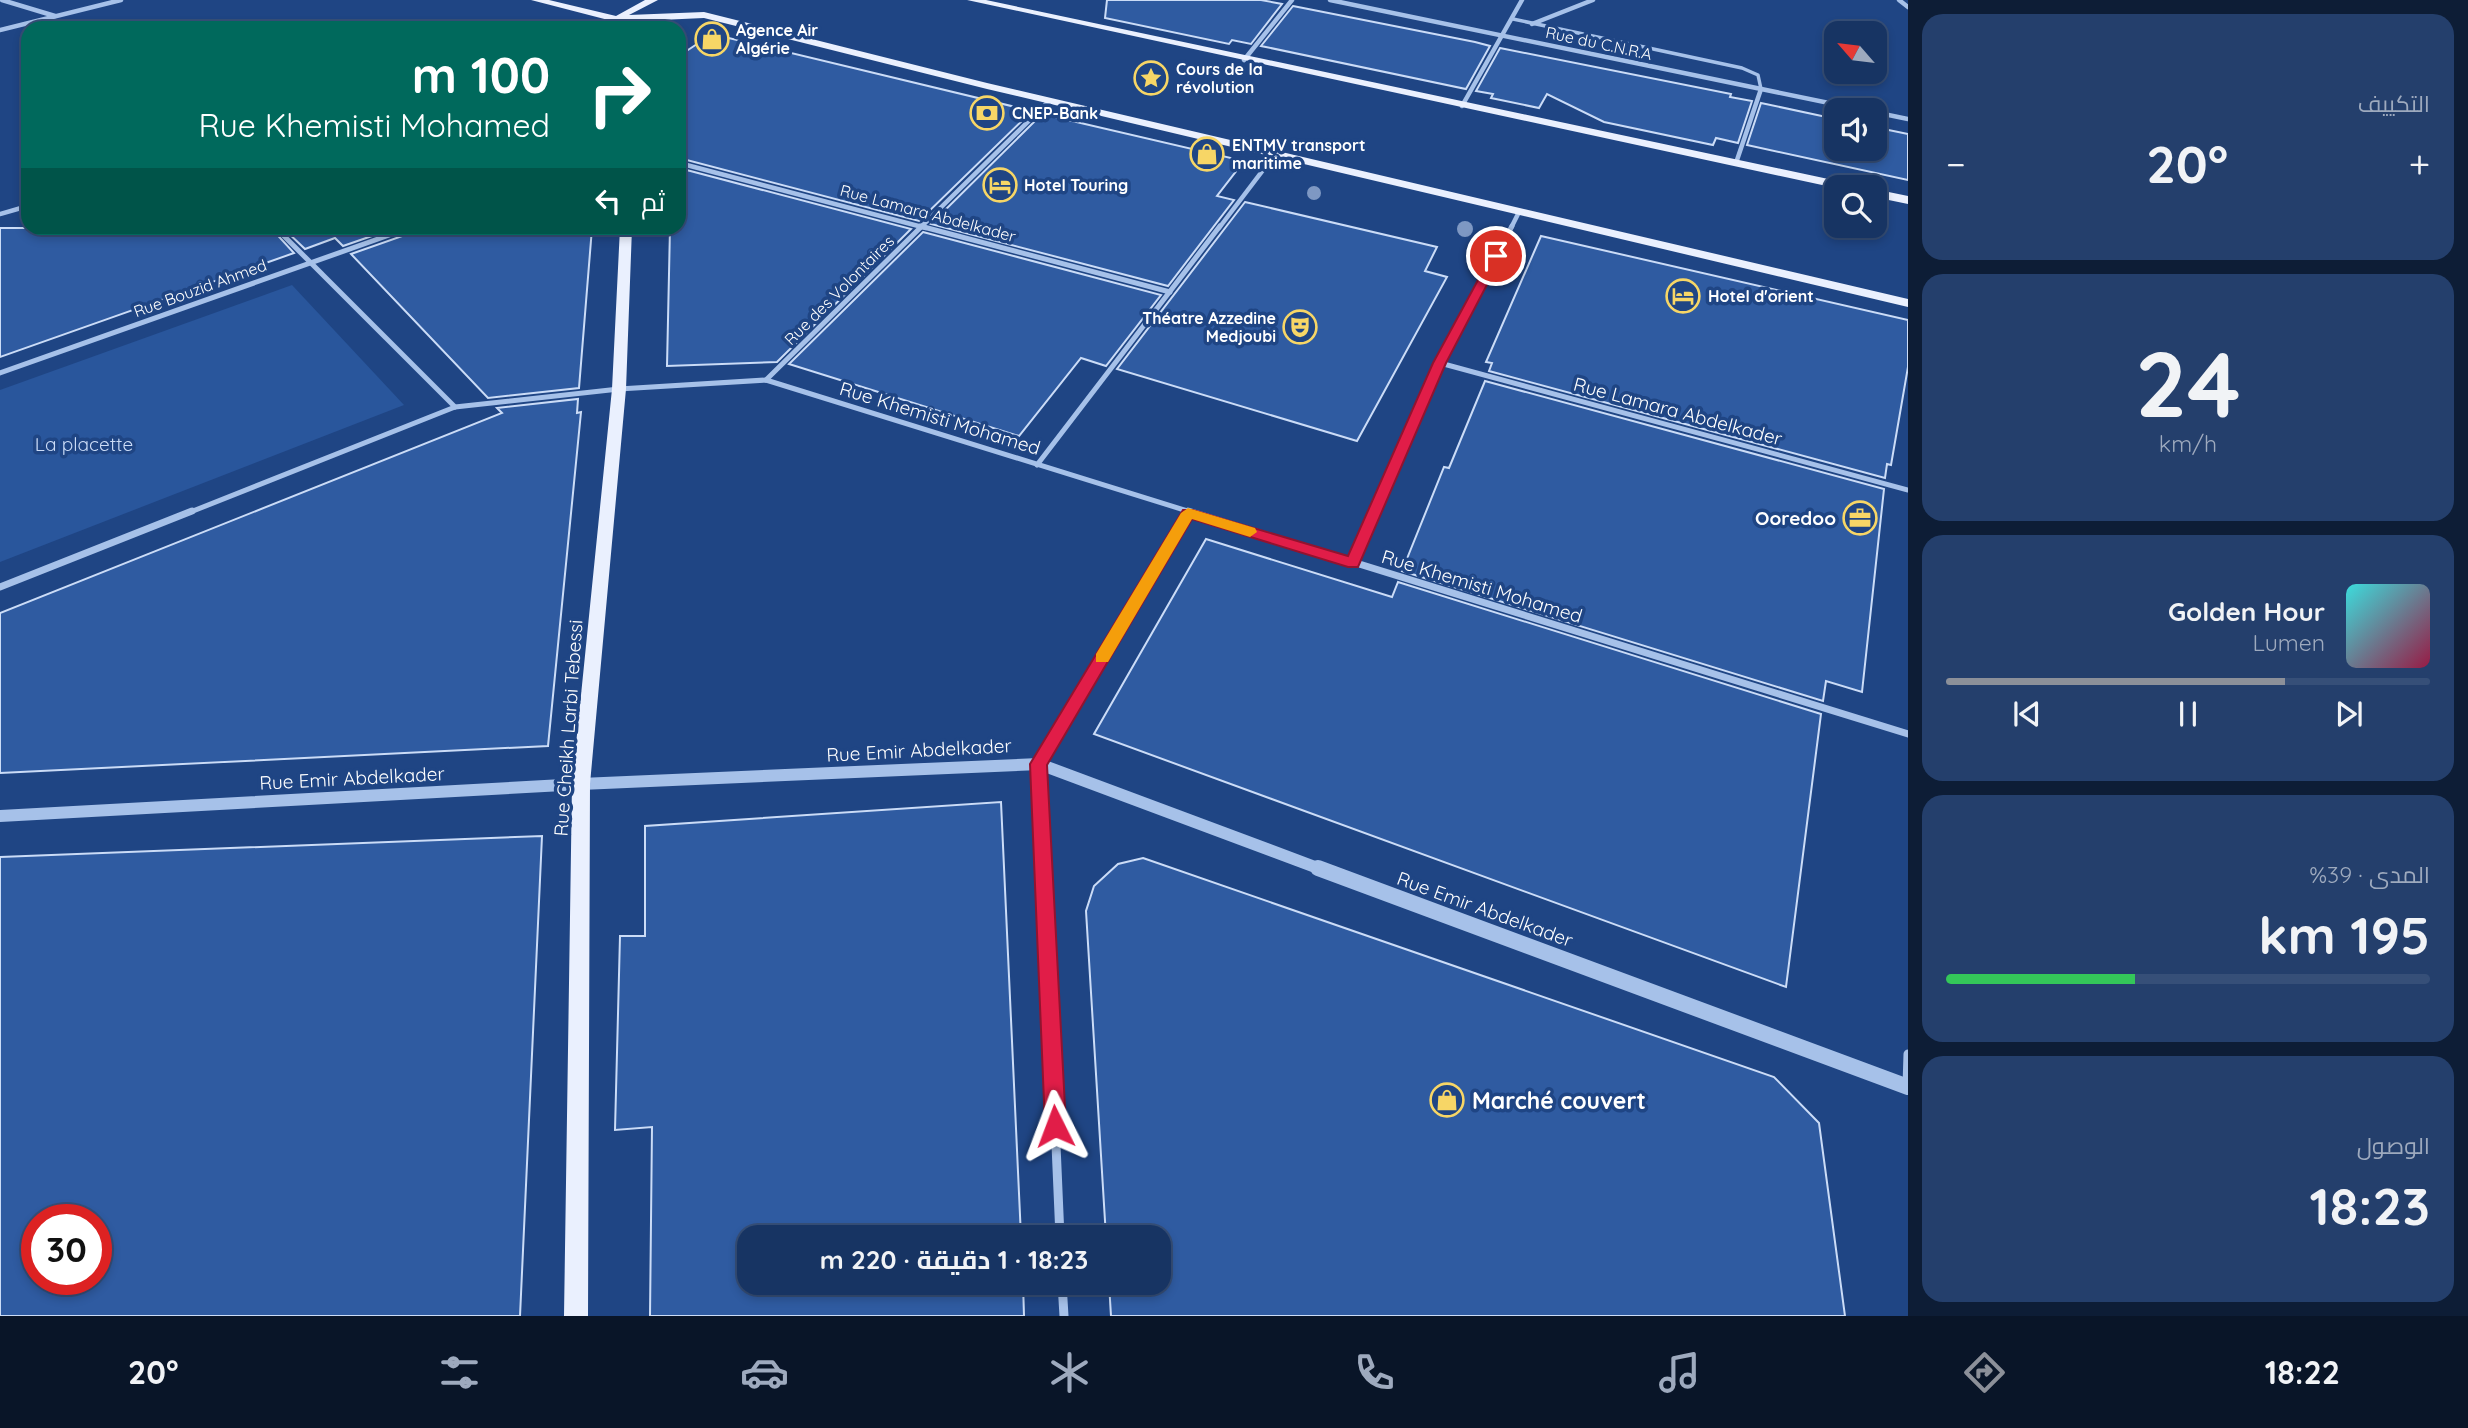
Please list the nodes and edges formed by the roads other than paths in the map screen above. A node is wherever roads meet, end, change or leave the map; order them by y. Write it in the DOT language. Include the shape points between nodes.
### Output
graph roads {
  1 [pos="2,0"];
  2 [pos="121,0"];
  3 [pos="536,0"];
  4 [pos="653,0"];
  5 [pos="711,0"];
  6 [pos="972,0"];
  7 [pos="1292,0"];
  8 [pos="1330,0"];
  9 [pos="1522,0"];
  10 [pos="1593,0"];
  11 [pos="1899,0"];
  12 [pos="996,2"];
  13 [pos="1908,7"];
  14 [pos="704,15"];
  15 [pos="56,16"];
  16 [pos="1513,19"];
  17 [pos="36,21"];
  18 [pos="612,21"];
  19 [pos="622,21"];
  20 [pos="640,21"];
  21 [pos="1532,24"];
  22 [pos="21,25"];
  23 [pos="0,30"];
  24 [pos="1505,35"];
  25 [pos="1244,60"];
  26 [pos="1761,89"];
  27 [pos="1049,101"];
  28 [pos="1824,102"];
  29 [pos="1462,106"];
  30 [pos="1887,116"];
  31 [pos="1908,120"];
  32 [pos="1276,153"];
  33 [pos="1736,163"];
  34 [pos="686,165"];
  35 [pos="1824,182"];
  36 [pos="1887,196"];
  37 [pos="1908,200"];
  38 [pos="21,208"];
  39 [pos="1519,212"];
  40 [pos="0,214"];
  41 [pos="922,225"];
  42 [pos="283,235"];
  43 [pos="389,235"];
  44 [pos="626,235"];
  45 [pos="310,262"];
  46 [pos="1170,292"];
  47 [pos="1908,303"];
  48 [pos="1440,363"];
  49 [pos="0,373"];
  50 [pos="766,380"];
  51 [pos="619,389"];
  52 [pos="455,407"];
  53 [pos="1037,465"];
  54 [pos="1908,490"];
  55 [pos="1188,513"];
  56 [pos="1353,563"];
  57 [pos="0,587"];
  58 [pos="1908,734"];
  59 [pos="1039,764"];
  60 [pos="581,784"];
  61 [pos="0,816"];
  62 [pos="1908,1054"];
  63 [pos="1908,1087"];
  64 [pos="1908,1093"];
  65 [pos="1059,1225"];
  66 [pos="1063,1295"];
  67 [pos="576,1316"];
  68 [pos="1064,1316"];
  1 -- 15 [label="street"];
  2 -- 15 [label="street"];
  3 -- 18 [label="main road"];
  4 -- 19 [label="main road"];
  5 -- 14 [label="main road"];
  6 -- 12 [label="main road"];
  7 -- 25 [label="street"];
  8 -- 24 [label="street, Rue du C.N.R.A"];
  9 -- 16 [label="street"];
  10 -- 21 [label="street"];
  11 -- 13 [label="street"];
  12 -- 25 [label="main road"];
  14 -- 20 [label="main road"];
  14 -- 27 [label="main road"];
  15 -- 17 [label="street"];
  16 -- 21 [label="lane"];
  16 -- 24 [label="street"];
  21 -- 26 [label="lane" via="1742,68 1758,75"];
  22 -- 23 [label="street"];
  24 -- 26 [label="street, Rue du C.N.R.A"];
  24 -- 29 [label="street"];
  25 -- 29 [label="main road"];
  26 -- 28 [label="street, Rue du C.N.R.A"];
  26 -- 33 [label="street"];
  27 -- 32 [label="main road"];
  27 -- 41 [label="street, Rue des Volontaires"];
  29 -- 33 [label="main road"];
  30 -- 31 [label="street"];
  32 -- 39 [label="main road"];
  32 -- 46 [label="street"];
  33 -- 35 [label="main road"];
  34 -- 41 [label="street, Rue Lamara Abdelkader"];
  36 -- 37 [label="main road"];
  38 -- 40 [label="street"];
  39 -- 47 [label="main road"];
  39 -- 48 [label="street"];
  41 -- 46 [label="street, Rue Lamara Abdelkader"];
  41 -- 50 [label="street, Rue des Volontaires"];
  42 -- 45 [label="street"];
  43 -- 45 [label="street, Rue Bouzid Ahmed"];
  44 -- 51 [label="main road, Rue Cheikh Larbi Tebessi"];
  45 -- 49 [label="street, Rue Bouzid Ahmed"];
  45 -- 52 [label="street"];
  46 -- 53 [label="street"];
  48 -- 54 [label="street, Rue Lamara Abdelkader"];
  48 -- 56 [label="street"];
  50 -- 51 [label="street"];
  50 -- 53 [label="street, Rue Khemisti Mohamed"];
  51 -- 52 [label="street"];
  51 -- 60 [label="main road, Rue Cheikh Larbi Tebessi"];
  52 -- 57 [label="street"];
  53 -- 55 [label="street, Rue Khemisti Mohamed"];
  55 -- 56 [label="street, Rue Khemisti Mohamed"];
  55 -- 59 [label="street"];
  56 -- 58 [label="street, Rue Khemisti Mohamed"];
  59 -- 60 [label="street, Rue Emir Abdelkader"];
  59 -- 63 [label="street, Rue Emir Abdelkader"];
  59 -- 65 [label="street"];
  60 -- 61 [label="street, Rue Emir Abdelkader"];
  60 -- 67 [label="main road, Rue Cheikh Larbi Tebessi"];
  62 -- 63 [label="street"];
  63 -- 64 [label="street"];
  66 -- 68 [label="street"];
}
